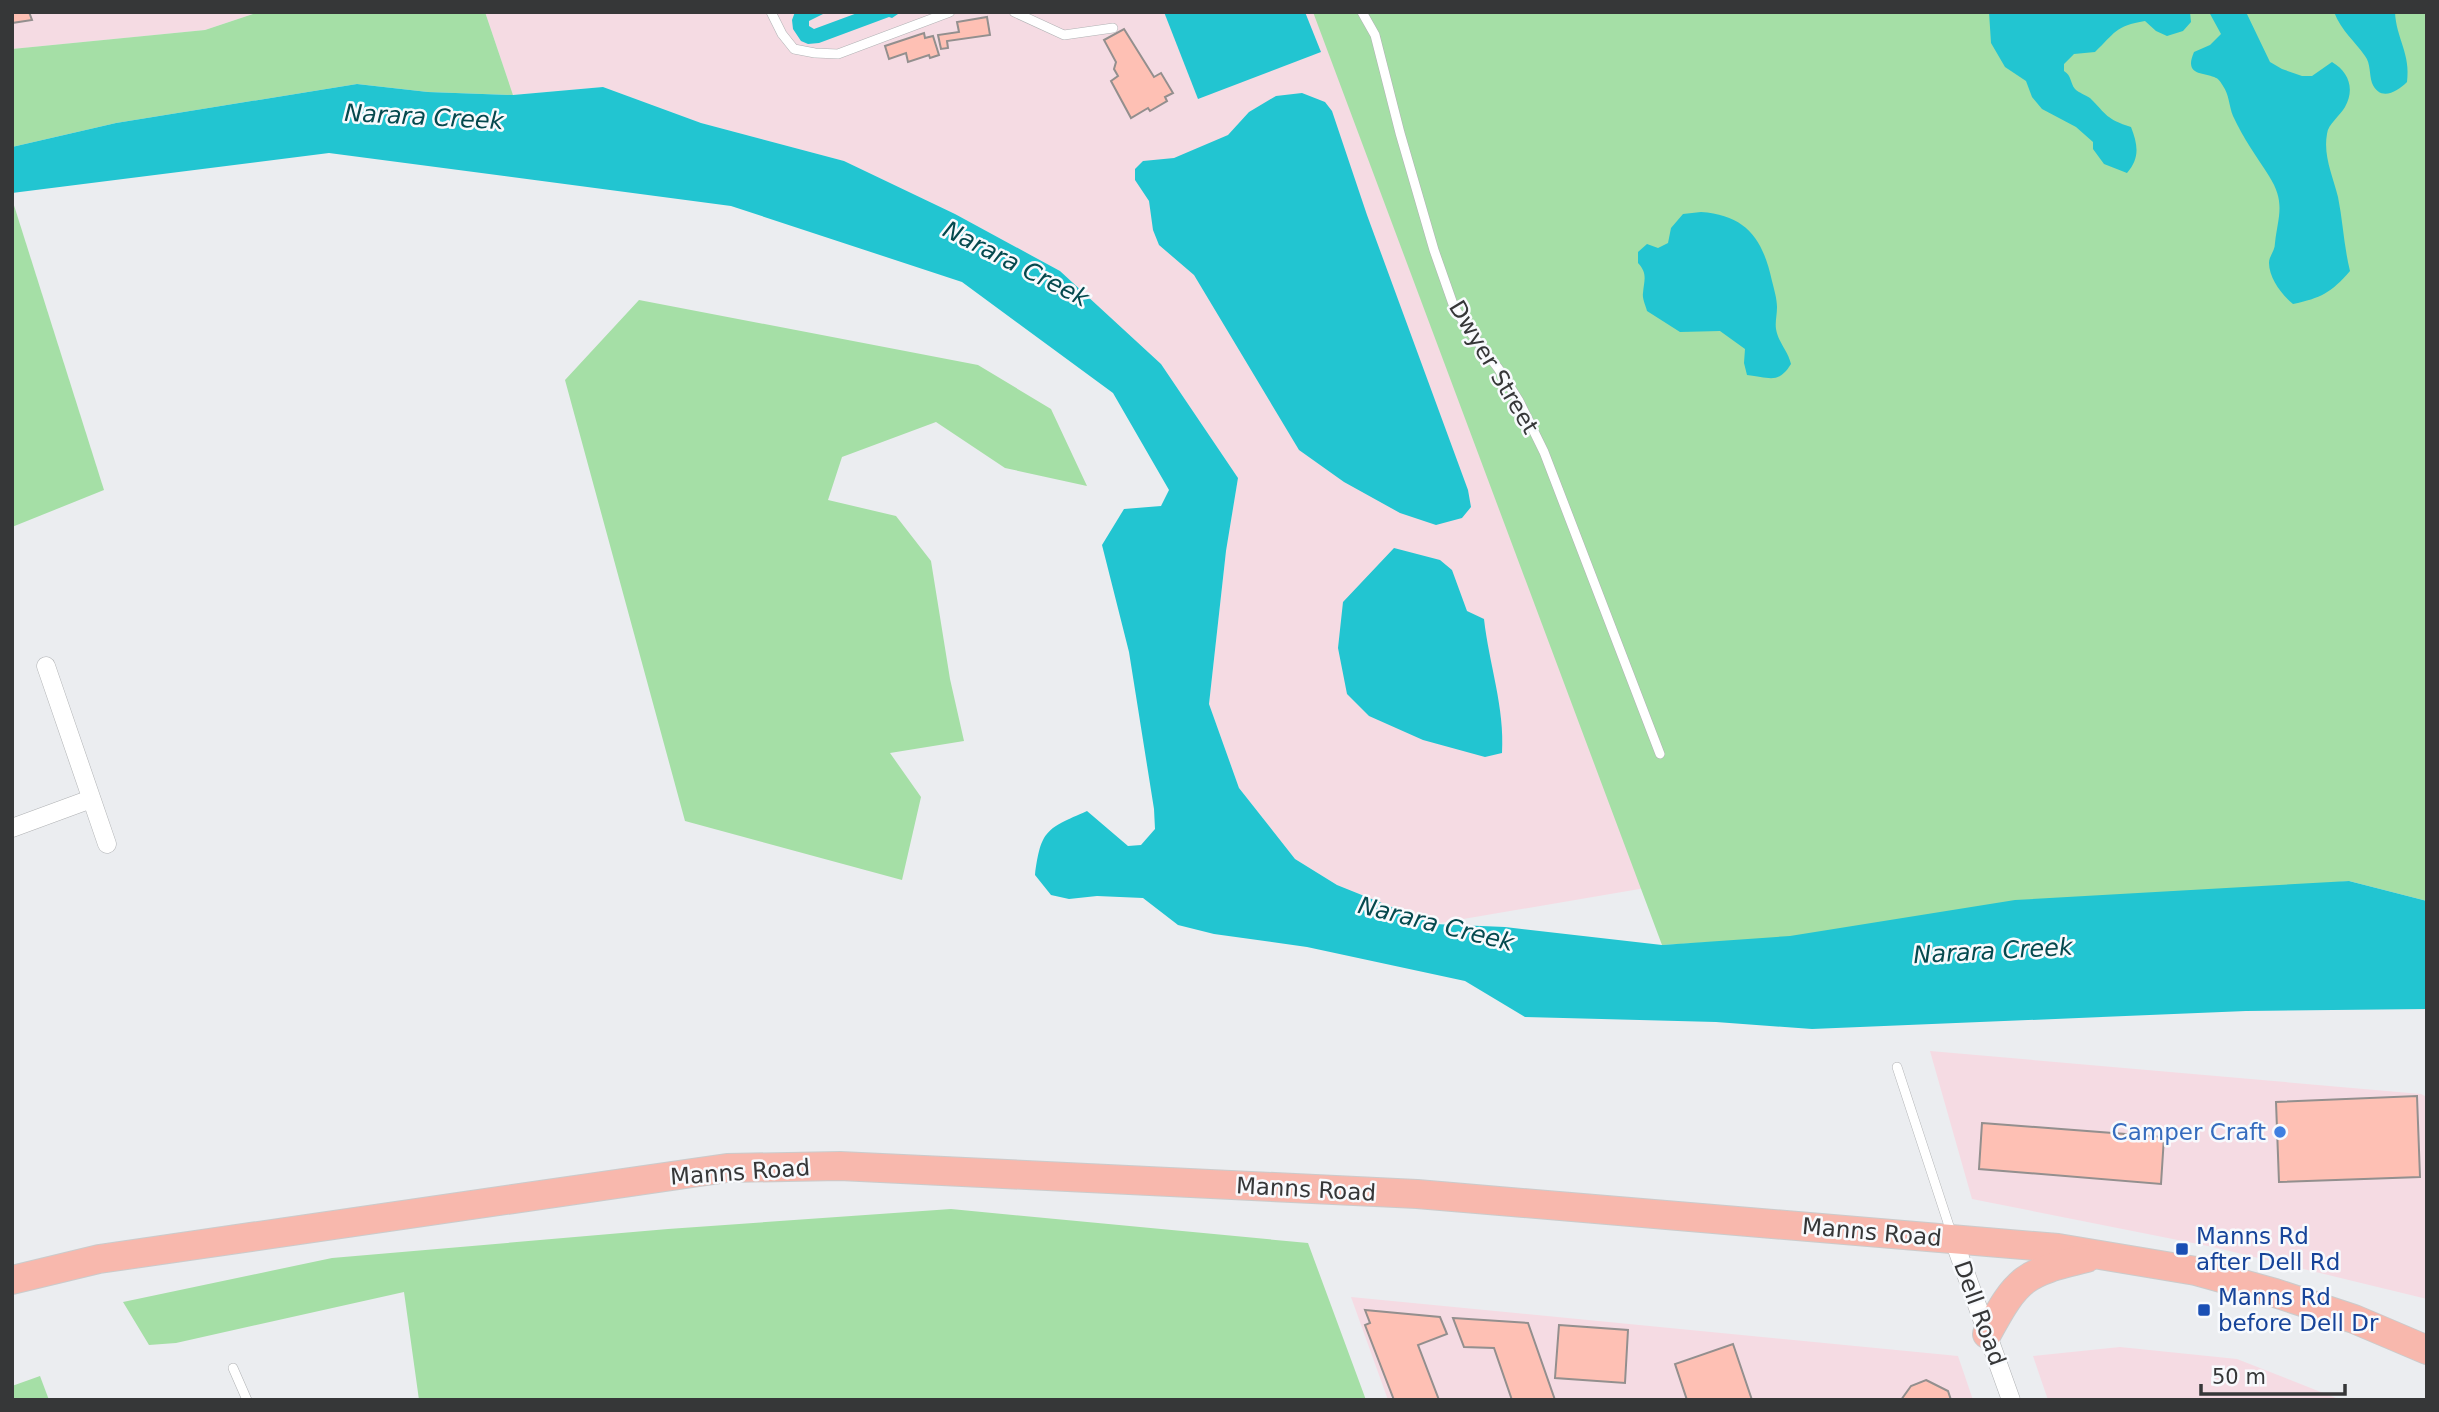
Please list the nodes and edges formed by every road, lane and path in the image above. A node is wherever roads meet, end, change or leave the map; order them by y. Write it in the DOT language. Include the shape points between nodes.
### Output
graph roads {
  1 [pos="771,12"];
  2 [pos="950,12"];
  3 [pos="1014,12"];
  4 [pos="1362,12"];
  5 [pos="1113,28"];
  6 [pos="46,666"];
  7 [pos="1660,754"];
  8 [pos="91,799"];
  9 [pos="12,828"];
  10 [pos="107,844"];
  11 [pos="1898,1067"];
  12 [pos="1953,1238"];
  13 [pos="175,1249"];
  14 [pos="2099,1255"];
  15 [pos="12,1280"];
  16 [pos="12,1299"];
  17 [pos="1987,1334"];
  18 [pos="2427,1350"];
  19 [pos="233,1368"];
  20 [pos="247,1400"];
  21 [pos="2011,1400"];
  1 -- 2 [label="lane" via="794,49 838,54"];
  3 -- 5 [label="lane" via="1064,35"];
  4 -- 7 [label="lane, Dwyer Street" via="1375,35 1399,134 1454,307 1498,368 1545,452"];
  6 -- 8 [label="street"];
  8 -- 9 [label="street"];
  8 -- 10 [label="street"];
  11 -- 12 [label="lane, Dell Road"];
  12 -- 13 [label="main road, Manns Road" via="1417,1194 840,1166 727,1168"];
  12 -- 14 [label="main road, Manns Road"];
  12 -- 17 [label="street, Dell Road"];
  13 -- 15 [label="main road, Manns Road" via="99,1259"];
  13 -- 16 [label="main road, Manns Road" via="104,1275"];
  14 -- 17 [label="main road" via="2050,1267 2021,1281"];
  14 -- 18 [label="main road, Manns Road" via="2196,1271 2274,1293 2354,1319"];
  17 -- 21 [label="street, Dell Road"];
  19 -- 20 [label="lane"];
}
